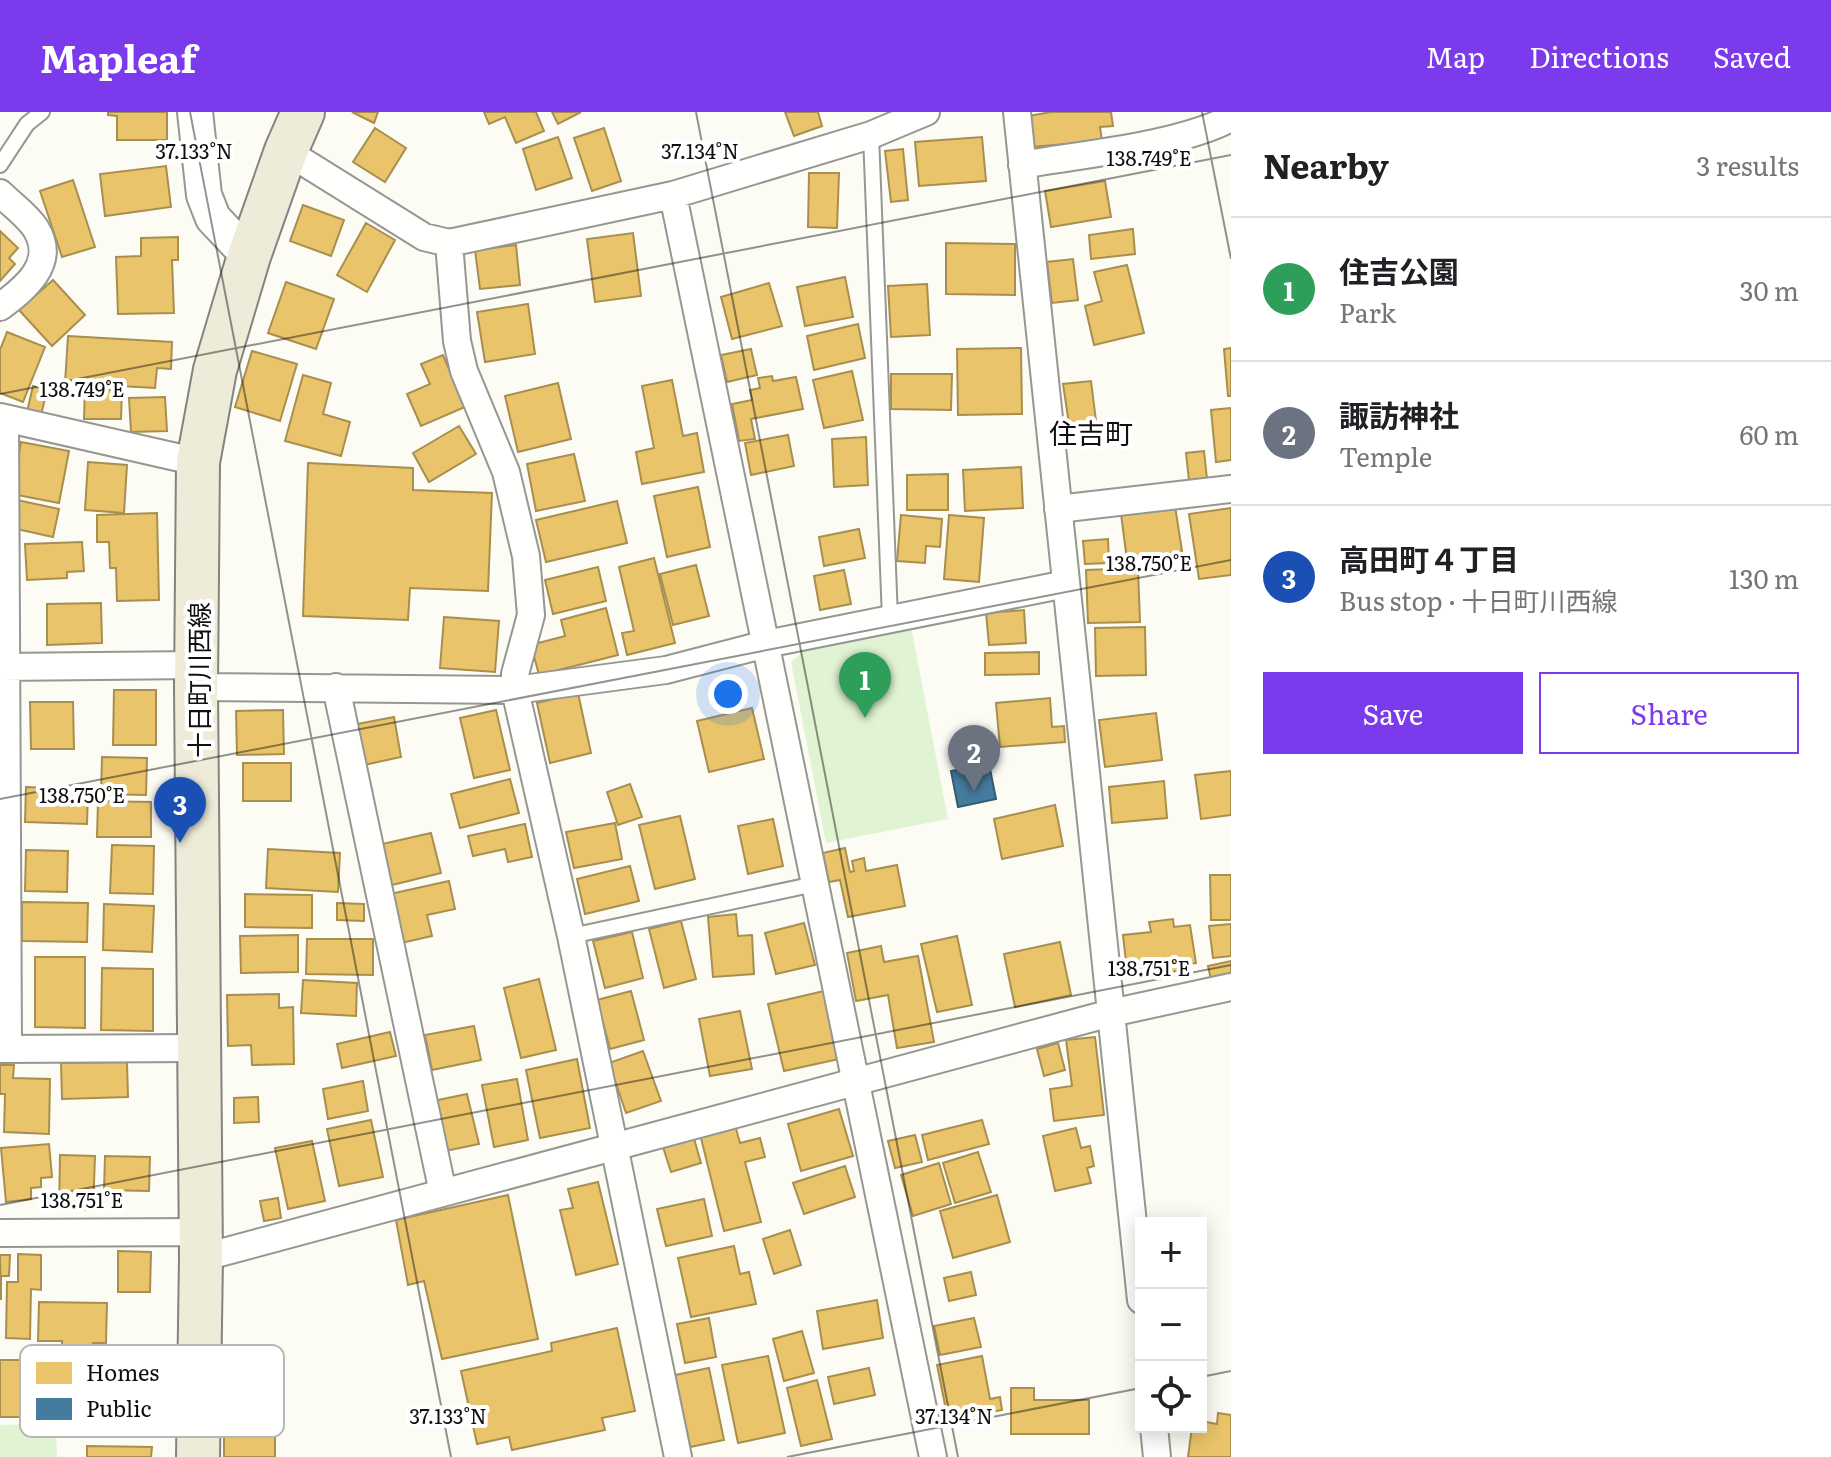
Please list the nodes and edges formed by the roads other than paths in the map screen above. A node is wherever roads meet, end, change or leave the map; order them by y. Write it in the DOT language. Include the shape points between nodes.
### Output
graph roads {
  1 [pos="42,112"];
  2 [pos="195,112"];
  3 [pos="303,112"];
  4 [pos="926,112"];
  5 [pos="1017,112"];
  6 [pos="1231,118"];
  7 [pos="871,135"];
  8 [pos="286,151"];
  9 [pos="0,165"];
  10 [pos="1022,165"];
  11 [pos="0,193"];
  12 [pos="673,195"];
  13 [pos="449,243"];
  14 [pos="249,256"];
  15 [pos="0,307"];
  16 [pos="2,418"];
  17 [pos="198,462"];
  18 [pos="1231,489"];
  19 [pos="1058,509"];
  20 [pos="1066,584"];
  21 [pos="890,619"];
  22 [pos="766,644"];
  23 [pos="3,667"];
  24 [pos="196,676"];
  25 [pos="336,687"];
  26 [pos="515,690"];
  27 [pos="815,884"];
  28 [pos="571,936"];
  29 [pos="1231,987"];
  30 [pos="1111,1013"];
  31 [pos="199,1048"];
  32 [pos="4,1049"];
  33 [pos="855,1082"];
  34 [pos="615,1146"];
  35 [pos="443,1193"];
  36 [pos="0,1233"];
  37 [pos="200,1245"];
  38 [pos="1140,1289"];
  39 [pos="199,1345"];
  40 [pos="1155,1433"];
  41 [pos="198,1437"];
  42 [pos="198,1457"];
  43 [pos="678,1457"];
  44 [pos="933,1457"];
  45 [pos="1157,1457"];
  1 -- 9 [label="lane" via="27,124"];
  2 -- 14 [label="street" via="204,195 213,218"];
  3 -- 8 [label="main road, 十日町川西線"];
  4 -- 7 [label="street"];
  5 -- 10 [label="street"];
  6 -- 10 [label="street" via="1160,141"];
  7 -- 12 [label="street"];
  7 -- 21 [label="lane"];
  8 -- 13 [label="street" via="424,237"];
  8 -- 14 [label="main road, 十日町川西線"];
  10 -- 19 [label="street"];
  11 -- 15 [label="street" via="37,230 42,251 38,272"];
  12 -- 13 [label="street"];
  12 -- 22 [label="street"];
  13 -- 26 [label="street" via="464,371 506,472 526,556 531,615"];
  14 -- 17 [label="main road, 十日町川西線" via="215,370"];
  16 -- 17 [label="street"];
  16 -- 23 [label="street"];
  17 -- 24 [label="main road, 十日町川西線"];
  18 -- 19 [label="street"];
  19 -- 20 [label="street"];
  20 -- 21 [label="street"];
  20 -- 30 [label="street"];
  21 -- 22 [label="street"];
  22 -- 26 [label="street" via="666,670"];
  22 -- 27 [label="street"];
  23 -- 24 [label="street"];
  23 -- 32 [label="street"];
  24 -- 25 [label="street"];
  24 -- 31 [label="main road, 十日町川西線"];
  25 -- 26 [label="street"];
  25 -- 35 [label="street"];
  26 -- 28 [label="street"];
  27 -- 28 [label="lane"];
  27 -- 33 [label="street"];
  28 -- 34 [label="street"];
  29 -- 30 [label="street"];
  30 -- 33 [label="street"];
  30 -- 38 [label="street"];
  31 -- 32 [label="street"];
  31 -- 37 [label="main road, 十日町川西線"];
  33 -- 34 [label="street"];
  33 -- 44 [label="street"];
  34 -- 35 [label="street"];
  34 -- 43 [label="street"];
  35 -- 37 [label="street"];
  36 -- 37 [label="street"];
  37 -- 39 [label="main road, 十日町川西線"];
  40 -- 45 [label="street"];
  41 -- 42 [label="main road, 十日町川西線"];
}
